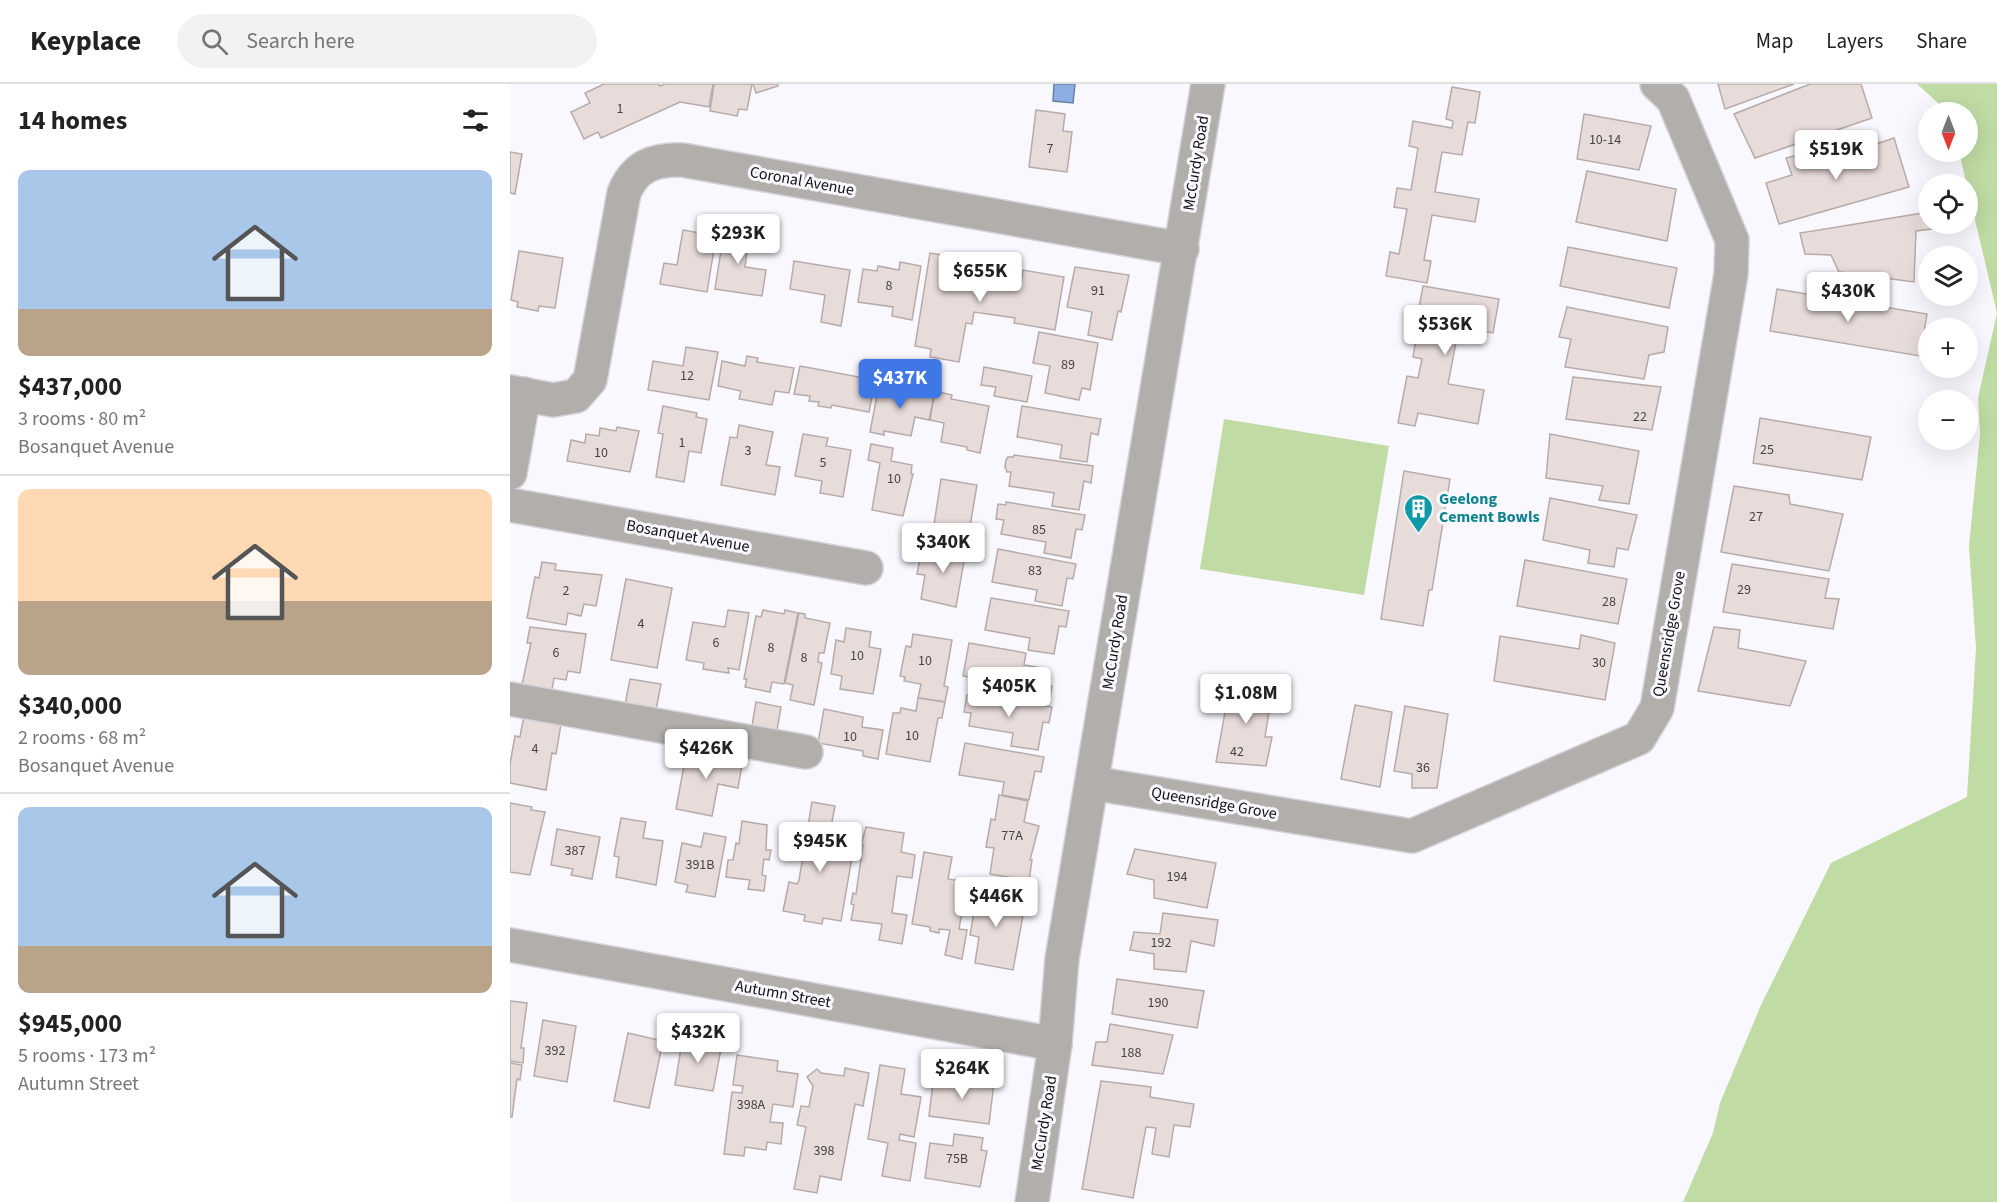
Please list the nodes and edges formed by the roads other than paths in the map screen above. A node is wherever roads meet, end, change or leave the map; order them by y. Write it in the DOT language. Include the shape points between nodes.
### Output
graph roads {
  1 [pos="1208,84"];
  2 [pos="1657,84"];
  3 [pos="1182,249"];
  4 [pos="517,393"];
  5 [pos="510,473"];
  6 [pos="510,505"];
  7 [pos="866,568"];
  8 [pos="510,699"];
  9 [pos="806,752"];
  10 [pos="1092,783"];
  11 [pos="510,945"];
  12 [pos="1055,1044"];
  13 [pos="1032,1202"];
  1 -- 3 [label="street, McCurdy Road"];
  2 -- 10 [label="street, Queensridge Grove" via="1673,99 1732,240 1731,274 1657,708 1639,738 1412,836"];
  3 -- 4 [label="street, Coronal Avenue" via="682,160 655,161 638,170 624,193 590,380 576,396 553,400"];
  3 -- 10 [label="street, McCurdy Road"];
  4 -- 5 [label="street"];
  6 -- 7 [label="street, Bosanquet Avenue"];
  8 -- 9 [label="street"];
  10 -- 12 [label="street, McCurdy Road" via="1062,958"];
  11 -- 12 [label="street, Autumn Street"];
  12 -- 13 [label="street, McCurdy Road"];
}
